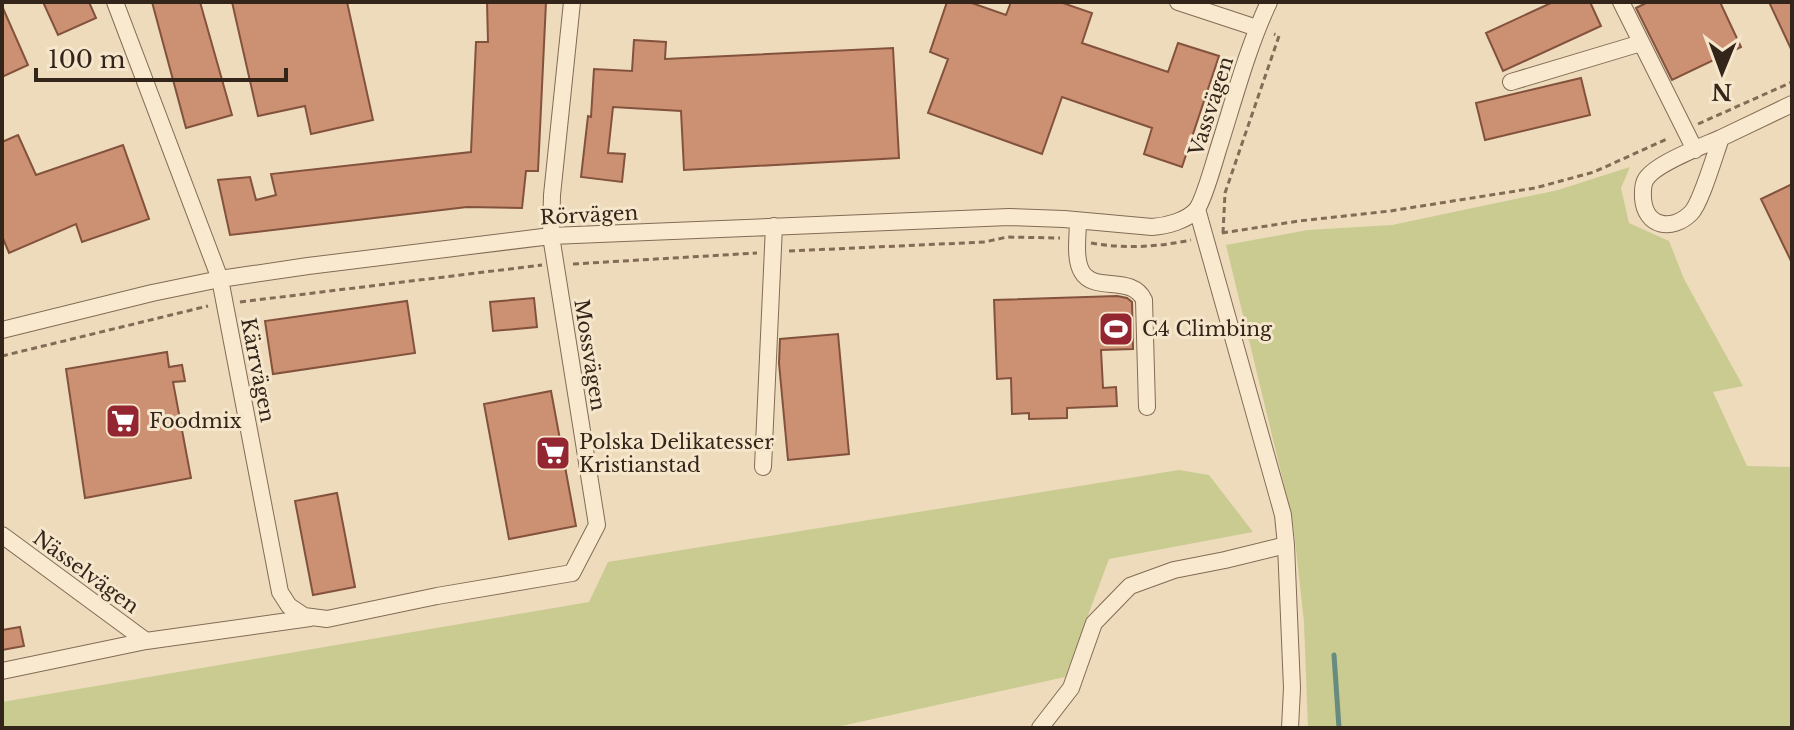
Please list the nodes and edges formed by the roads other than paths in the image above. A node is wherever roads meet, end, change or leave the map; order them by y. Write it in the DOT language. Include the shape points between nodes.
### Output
graph roads {
  1 [pos="115,2"];
  2 [pos="572,2"];
  3 [pos="1178,2"];
  4 [pos="1269,2"];
  5 [pos="1621,2"];
  6 [pos="1257,28"];
  7 [pos="1641,43"];
  8 [pos="1511,82"];
  9 [pos="1792,104"];
  10 [pos="1721,138"];
  11 [pos="1695,150"];
  12 [pos="1190,214"];
  13 [pos="1078,221"];
  14 [pos="774,226"];
  15 [pos="551,236"];
  16 [pos="220,279"];
  17 [pos="2,330"];
  18 [pos="1147,407"];
  19 [pos="763,467"];
  20 [pos="2,535"];
  21 [pos="1286,545"];
  22 [pos="316,617"];
  23 [pos="146,641"];
  24 [pos="2,671"];
  25 [pos="1040,728"];
  26 [pos="1290,728"];
  1 -- 16 [label="street, Kärrvägen"];
  2 -- 15 [label="street, Mossvägen"];
  3 -- 6 [label="street"];
  4 -- 6 [label="street, Vassvägen"];
  5 -- 7 [label="street"];
  6 -- 12 [label="street, Vassvägen" via="1209,177"];
  7 -- 8 [label="street"];
  7 -- 11 [label="street"];
  9 -- 10 [label="street"];
  10 -- 11 [label="street"];
  10 -- 11 [label="street" via="1694,209 1671,225 1654,221 1644,203 1646,179"];
  12 -- 13 [label="street, Rörvägen" via="1152,227"];
  12 -- 21 [label="street" via="1205,238 1283,515"];
  13 -- 14 [label="street, Rörvägen" via="994,217"];
  13 -- 18 [label="street" via="1082,272 1088,278 1136,288 1144,300"];
  14 -- 15 [label="street, Rörvägen"];
  14 -- 19 [label="street"];
  15 -- 16 [label="street, Rörvägen"];
  15 -- 22 [label="street, Mossvägen" via="597,525 572,573"];
  16 -- 17 [label="street, Rörvägen"];
  16 -- 22 [label="street, Kärrvägen" via="280,592 289,606"];
  20 -- 23 [label="street, Nässelvägen"];
  21 -- 25 [label="street" via="1174,570 1130,586 1094,623 1071,688"];
  21 -- 26 [label="street"];
  22 -- 23 [label="street"];
  23 -- 24 [label="street"];
}
